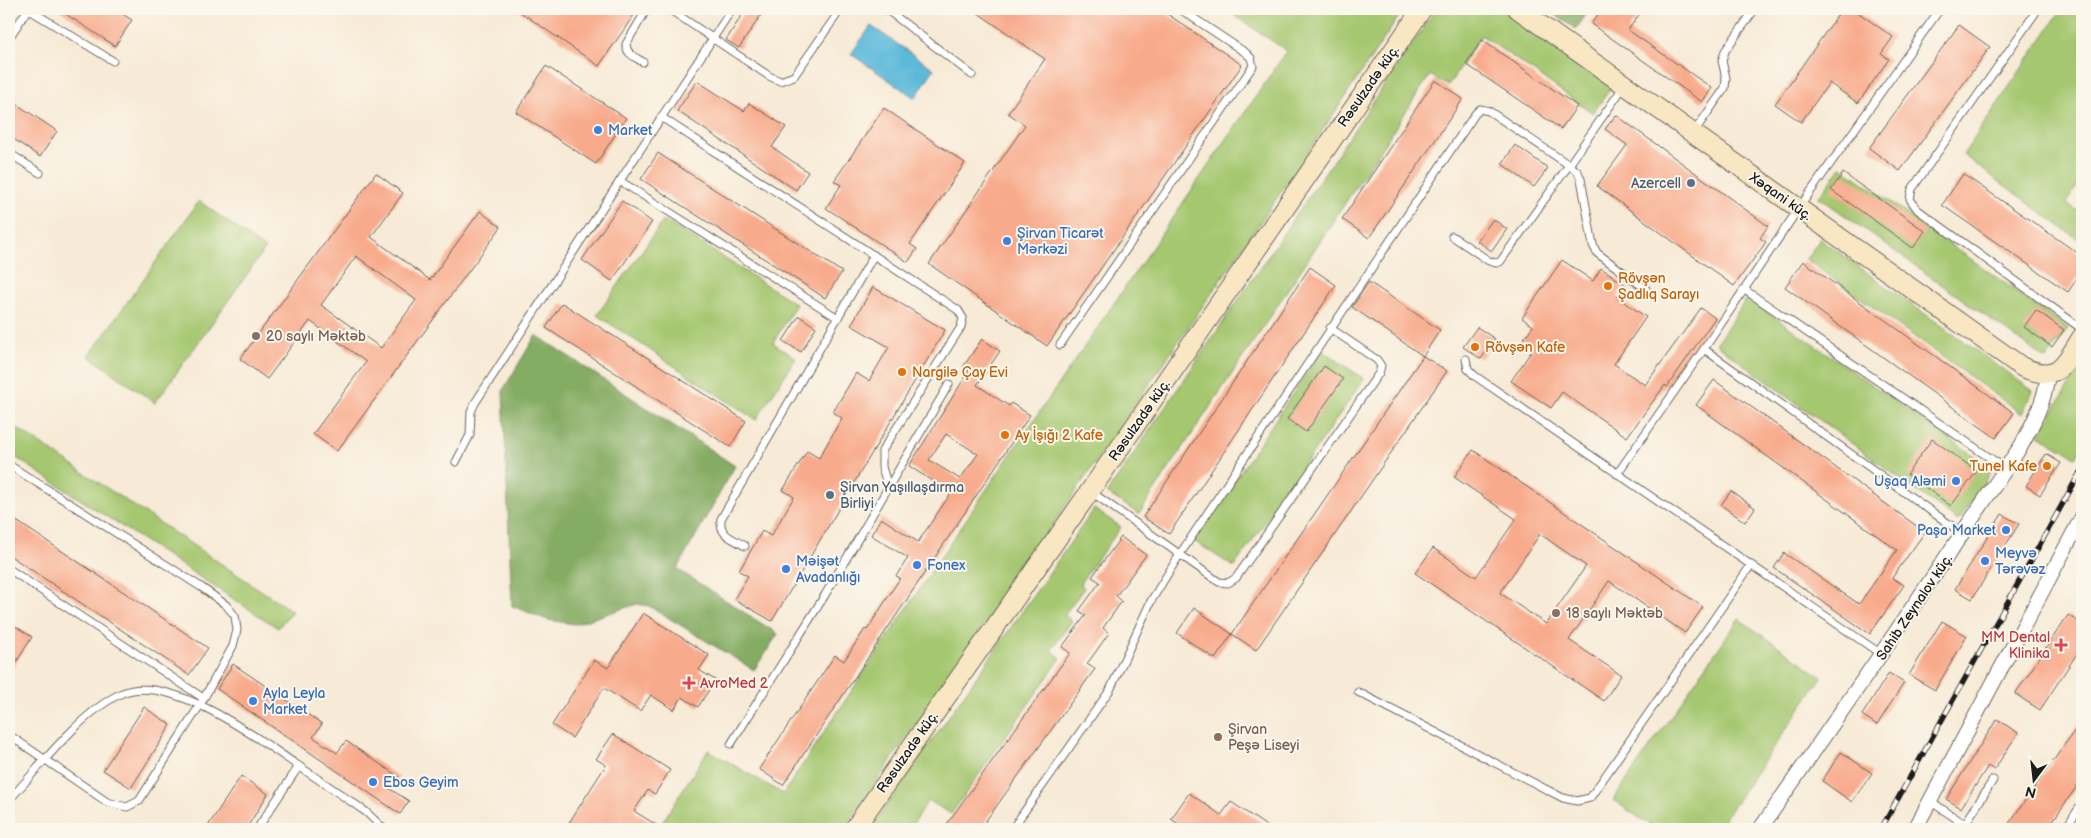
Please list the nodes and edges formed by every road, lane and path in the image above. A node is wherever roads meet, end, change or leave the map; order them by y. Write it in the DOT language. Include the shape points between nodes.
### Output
graph roads {
  1 [pos="28,9"];
  2 [pos="647,9"];
  3 [pos="669,9"];
  4 [pos="732,9"];
  5 [pos="841,9"];
  6 [pos="886,9"];
  7 [pos="1180,9"];
  8 [pos="1422,9"];
  9 [pos="1518,9"];
  10 [pos="1755,9"];
  11 [pos="1940,9"];
  12 [pos="2038,9"];
  13 [pos="9,38"];
  14 [pos="713,38"];
  15 [pos="113,61"];
  16 [pos="643,62"];
  17 [pos="972,75"];
  18 [pos="1624,85"];
  19 [pos="661,117"];
  20 [pos="1693,135"];
  21 [pos="9,153"];
  22 [pos="1569,165"];
  23 [pos="40,173"];
  24 [pos="620,181"];
  25 [pos="1799,208"];
  26 [pos="1452,236"];
  27 [pos="874,255"];
  28 [pos="1646,289"];
  29 [pos="1745,290"];
  30 [pos="838,318"];
  31 [pos="1330,328"];
  32 [pos="2082,329"];
  33 [pos="2082,337"];
  34 [pos="1060,346"];
  35 [pos="1704,349"];
  36 [pos="1466,359"];
  37 [pos="2048,374"];
  38 [pos="950,384"];
  39 [pos="456,462"];
  40 [pos="9,465"];
  41 [pos="2006,469"];
  42 [pos="1617,474"];
  43 [pos="888,487"];
  44 [pos="1090,491"];
  45 [pos="2081,521"];
  46 [pos="1963,534"];
  47 [pos="745,546"];
  48 [pos="1180,554"];
  49 [pos="1751,565"];
  50 [pos="9,569"];
  51 [pos="1882,654"];
  52 [pos="1358,692"];
  53 [pos="201,701"];
  54 [pos="9,735"];
  55 [pos="731,744"];
  56 [pos="46,760"];
  57 [pos="299,766"];
  58 [pos="1993,780"];
  59 [pos="9,800"];
  60 [pos="1930,801"];
  61 [pos="2082,804"];
  62 [pos="1965,824"];
  63 [pos="257,829"];
  64 [pos="384,829"];
  65 [pos="854,829"];
  66 [pos="1012,829"];
  67 [pos="1760,829"];
  68 [pos="1915,829"];
  69 [pos="1972,829"];
  70 [pos="2065,829"];
  1 -- 13 [label="lane"];
  1 -- 15 [label="lane"];
  2 -- 16 [label="lane" via="626,44 629,54"];
  3 -- 14 [label="lane"];
  4 -- 14 [label="lane"];
  5 -- 14 [label="lane" via="794,76 780,81"];
  6 -- 17 [label="lane"];
  7 -- 34 [label="lane" via="1246,54 1253,66"];
  8 -- 44 [label="main road, Rəsulzadə küç."];
  9 -- 18 [label="main road, Xəqani küç."];
  10 -- 20 [label="lane" via="1725,51 1722,61 1725,88"];
  11 -- 25 [label="lane"];
  12 -- 32 [label="lane" via="1912,189 1910,199 1918,210"];
  14 -- 19 [label="lane"];
  18 -- 20 [label="main road, Xəqani küç."];
  18 -- 22 [label="lane"];
  19 -- 24 [label="lane"];
  19 -- 27 [label="lane"];
  20 -- 25 [label="main road, Xəqani küç."];
  21 -- 23 [label="lane"];
  22 -- 26 [label="lane" via="1500,262 1489,261"];
  22 -- 28 [label="lane" via="1581,179 1597,253"];
  22 -- 31 [label="lane" via="1489,111 1480,109"];
  24 -- 30 [label="lane"];
  24 -- 39 [label="lane" via="474,403 470,435"];
  25 -- 29 [label="lane"];
  25 -- 37 [label="main road, Xəqani küç." via="2022,367"];
  27 -- 30 [label="lane"];
  27 -- 43 [label="lane" via="958,310 964,318 882,451 882,467"];
  29 -- 35 [label="lane"];
  29 -- 41 [label="lane"];
  30 -- 47 [label="lane" via="721,519 722,532"];
  31 -- 48 [label="lane"];
  31 -- 48 [label="lane" via="1377,360 1381,366 1379,372 1236,578 1228,583 1220,582"];
  33 -- 37 [label="main road" via="2065,363"];
  35 -- 42 [label="lane"];
  35 -- 46 [label="lane"];
  36 -- 42 [label="lane" via="1474,376"];
  37 -- 41 [label="street, Sahib Zeynalov küç." via="2046,394 2038,416"];
  38 -- 43 [label="lane"];
  40 -- 53 [label="lane" via="201,587 226,605 235,616 237,630 233,646"];
  41 -- 46 [label="street, Sahib Zeynalov küç."];
  42 -- 49 [label="lane"];
  43 -- 55 [label="lane"];
  44 -- 48 [label="lane"];
  44 -- 65 [label="main road, Rəsulzadə küç."];
  45 -- 60 [label="street"];
  46 -- 51 [label="street, Sahib Zeynalov küç."];
  48 -- 66 [label="lane" via="1158,587 1110,690"];
  49 -- 51 [label="lane"];
  49 -- 52 [label="lane" via="1590,798 1577,802 1563,798"];
  50 -- 53 [label="lane"];
  51 -- 67 [label="street, Sahib Zeynalov küç."];
  53 -- 56 [label="lane" via="143,690 122,693 101,705"];
  53 -- 56 [label="lane" via="139,801 127,808 107,802"];
  53 -- 57 [label="lane"];
  54 -- 56 [label="lane"];
  56 -- 59 [label="lane"];
  57 -- 63 [label="lane"];
  57 -- 64 [label="lane" via="366,812"];
  58 -- 62 [label="lane"];
  60 -- 62 [label="lane"];
  60 -- 68 [label="street"];
  61 -- 70 [label="lane"];
  62 -- 69 [label="lane"];
}
